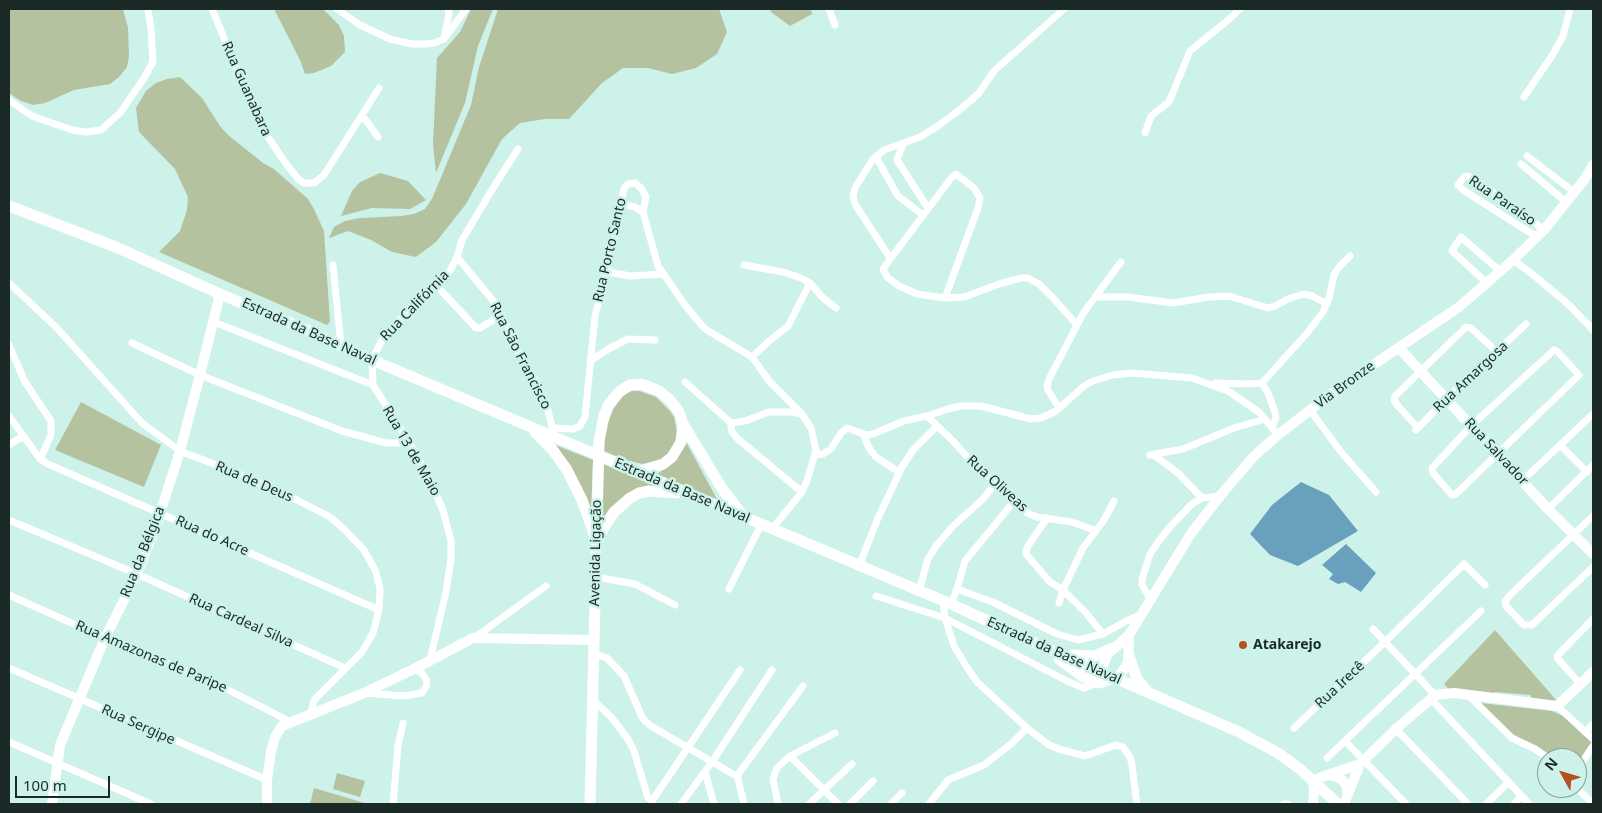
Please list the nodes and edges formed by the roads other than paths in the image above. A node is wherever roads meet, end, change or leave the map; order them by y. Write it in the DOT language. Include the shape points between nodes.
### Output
graph roads {
  1 [pos="148,9"];
  2 [pos="212,9"];
  3 [pos="337,9"];
  4 [pos="448,9"];
  5 [pos="465,9"];
  6 [pos="829,9"];
  7 [pos="1064,9"];
  8 [pos="1240,9"];
  9 [pos="1570,9"];
  10 [pos="835,25"];
  11 [pos="444,39"];
  12 [pos="378,88"];
  13 [pos="1524,97"];
  14 [pos="9,100"];
  15 [pos="362,115"];
  16 [pos="1145,133"];
  17 [pos="378,137"];
  18 [pos="903,144"];
  19 [pos="518,149"];
  20 [pos="876,156"];
  21 [pos="1527,156"];
  22 [pos="1521,164"];
  23 [pos="1593,165"];
  24 [pos="1589,177"];
  25 [pos="1574,192"];
  26 [pos="1566,202"];
  27 [pos="622,204"];
  28 [pos="9,206"];
  29 [pos="928,208"];
  30 [pos="643,212"];
  31 [pos="923,215"];
  32 [pos="1540,234"];
  33 [pos="1350,256"];
  34 [pos="458,257"];
  35 [pos="890,258"];
  36 [pos="1513,260"];
  37 [pos="1121,262"];
  38 [pos="333,265"];
  39 [pos="744,265"];
  40 [pos="1500,271"];
  41 [pos="607,272"];
  42 [pos="663,274"];
  43 [pos="9,283"];
  44 [pos="810,283"];
  45 [pos="1487,283"];
  46 [pos="436,285"];
  47 [pos="220,294"];
  48 [pos="1095,297"];
  49 [pos="945,298"];
  50 [pos="1327,304"];
  51 [pos="836,308"];
  52 [pos="501,315"];
  53 [pos="214,322"];
  54 [pos="1526,324"];
  55 [pos="1077,325"];
  56 [pos="1593,330"];
  57 [pos="655,340"];
  58 [pos="132,343"];
  59 [pos="9,345"];
  60 [pos="341,346"];
  61 [pos="1399,348"];
  62 [pos="1497,352"];
  63 [pos="752,358"];
  64 [pos="372,360"];
  65 [pos="590,361"];
  66 [pos="1420,372"];
  67 [pos="200,375"];
  68 [pos="685,382"];
  69 [pos="1210,383"];
  70 [pos="1262,383"];
  71 [pos="373,385"];
  72 [pos="1446,398"];
  73 [pos="1059,408"];
  74 [pos="1310,410"];
  75 [pos="802,414"];
  76 [pos="1593,414"];
  77 [pos="9,416"];
  78 [pos="927,416"];
  79 [pos="1265,419"];
  80 [pos="731,423"];
  81 [pos="683,424"];
  82 [pos="1472,425"];
  83 [pos="937,426"];
  84 [pos="1275,431"];
  85 [pos="863,434"];
  86 [pos="22,436"];
  87 [pos="554,438"];
  88 [pos="408,440"];
  89 [pos="9,445"];
  90 [pos="1560,445"];
  91 [pos="180,451"];
  92 [pos="1498,453"];
  93 [pos="815,456"];
  94 [pos="40,459"];
  95 [pos="1593,465"];
  96 [pos="638,472"];
  97 [pos="899,472"];
  98 [pos="1587,472"];
  99 [pos="1523,480"];
  100 [pos="996,483"];
  101 [pos="802,492"];
  102 [pos="1376,492"];
  103 [pos="691,496"];
  104 [pos="1220,496"];
  105 [pos="1202,498"];
  106 [pos="1016,499"];
  107 [pos="1114,501"];
  108 [pos="1548,509"];
  109 [pos="160,513"];
  110 [pos="1593,516"];
  111 [pos="746,518"];
  112 [pos="1047,518"];
  113 [pos="9,520"];
  114 [pos="766,527"];
  115 [pos="1096,531"];
  116 [pos="1574,534"];
  117 [pos="597,546"];
  118 [pos="1593,554"];
  119 [pos="859,566"];
  120 [pos="1593,567"];
  121 [pos="137,574"];
  122 [pos="596,577"];
  123 [pos="1485,585"];
  124 [pos="546,586"];
  125 [pos="958,589"];
  126 [pos="728,590"];
  127 [pos="919,590"];
  128 [pos="1062,590"];
  129 [pos="9,595"];
  130 [pos="876,596"];
  131 [pos="1151,600"];
  132 [pos="947,603"];
  133 [pos="1059,603"];
  134 [pos="675,605"];
  135 [pos="379,610"];
  136 [pos="1481,611"];
  137 [pos="1142,614"];
  138 [pos="944,618"];
  139 [pos="1593,619"];
  140 [pos="1373,629"];
  141 [pos="1103,634"];
  142 [pos="1130,635"];
  143 [pos="106,638"];
  144 [pos="473,638"];
  145 [pos="594,640"];
  146 [pos="1386,642"];
  147 [pos="1044,647"];
  148 [pos="1113,648"];
  149 [pos="593,653"];
  150 [pos="1129,656"];
  151 [pos="430,660"];
  152 [pos="9,668"];
  153 [pos="345,668"];
  154 [pos="414,669"];
  155 [pos="740,670"];
  156 [pos="772,670"];
  157 [pos="1593,672"];
  158 [pos="1415,674"];
  159 [pos="1098,677"];
  160 [pos="1114,678"];
  161 [pos="1580,684"];
  162 [pos="803,686"];
  163 [pos="1148,692"];
  164 [pos="364,693"];
  165 [pos="1468,695"];
  166 [pos="1433,696"];
  167 [pos="78,700"];
  168 [pos="593,700"];
  169 [pos="1557,706"];
  170 [pos="311,713"];
  171 [pos="291,722"];
  172 [pos="403,723"];
  173 [pos="1593,724"];
  174 [pos="1027,728"];
  175 [pos="1294,728"];
  176 [pos="1396,729"];
  177 [pos="1585,732"];
  178 [pos="835,733"];
  179 [pos="1593,739"];
  180 [pos="1345,741"];
  181 [pos="9,742"];
  182 [pos="688,747"];
  183 [pos="1537,750"];
  184 [pos="790,756"];
  185 [pos="1327,758"];
  186 [pos="712,762"];
  187 [pos="1362,762"];
  188 [pos="57,763"];
  189 [pos="852,764"];
  190 [pos="705,772"];
  191 [pos="1325,776"];
  192 [pos="738,777"];
  193 [pos="267,780"];
  194 [pos="873,781"];
  195 [pos="1313,781"];
  196 [pos="1508,783"];
  197 [pos="824,789"];
  198 [pos="902,793"];
  199 [pos="1521,796"];
  200 [pos="1346,800"];
  201 [pos="684,803"];
  202 [pos="52,804"];
  203 [pos="151,804"];
  204 [pos="267,804"];
  205 [pos="393,804"];
  206 [pos="590,804"];
  207 [pos="714,804"];
  208 [pos="744,804"];
  209 [pos="778,804"];
  210 [pos="809,804"];
  211 [pos="838,804"];
  212 [pos="850,804"];
  213 [pos="891,804"];
  214 [pos="929,804"];
  215 [pos="1136,804"];
  216 [pos="1312,804"];
  217 [pos="1338,804"];
  218 [pos="1406,804"];
  219 [pos="1468,804"];
  220 [pos="1486,804"];
  221 [pos="1514,804"];
  222 [pos="1529,804"];
  1 -- 14 [label="street" via="153,62 120,113 101,130 72,130 32,116"];
  2 -- 15 [label="street, Rua Guanabara" via="260,125 299,180 309,184 324,175"];
  3 -- 11 [label="street" via="360,25 390,39 411,44 434,44"];
  4 -- 11 [label="street" via="450,14"];
  5 -- 11 [label="street"];
  6 -- 10 [label="street"];
  7 -- 18 [label="street" via="996,70 978,94 962,108 920,137"];
  8 -- 16 [label="street" via="1190,51 1167,104 1151,116"];
  9 -- 13 [label="street" via="1563,36"];
  12 -- 15 [label="street"];
  15 -- 17 [label="street"];
  18 -- 20 [label="street"];
  18 -- 29 [label="street" via="897,160"];
  19 -- 34 [label="street, Rua Califórnia" via="460,244"];
  20 -- 31 [label="street" via="898,196"];
  20 -- 35 [label="street" via="855,188 853,197"];
  21 -- 25 [label="street"];
  22 -- 26 [label="street"];
  23 -- 24 [label="main road, Via Bronze"];
  24 -- 25 [label="main road, Via Bronze"];
  25 -- 26 [label="main road, Via Bronze"];
  26 -- 32 [label="main road, Via Bronze"];
  27 -- 30 [label="street"];
  27 -- 30 [label="street, Rua Porto Santo" via="626,186 635,183 645,193"];
  27 -- 41 [label="street, Rua Porto Santo"];
  28 -- 47 [label="main road, Estrada da Base Naval" via="116,247"];
  29 -- 31 [label="street"];
  29 -- 49 [label="street" via="956,174 980,195"];
  30 -- 42 [label="street, Rua Porto Santo"];
  31 -- 35 [label="street"];
  32 -- 32 [label="street, Rua Paraíso" via="1468,194 1458,186 1461,180 1468,176 1508,202"];
  32 -- 36 [label="main road, Via Bronze"];
  33 -- 50 [label="street" via="1334,275"];
  34 -- 46 [label="street, Rua Califórnia"];
  34 -- 52 [label="street, Rua São Francisco"];
  35 -- 49 [label="street" via="884,272 893,282 917,294"];
  36 -- 40 [label="main road, Via Bronze"];
  36 -- 56 [label="street" via="1569,305"];
  37 -- 48 [label="street"];
  38 -- 60 [label="street"];
  39 -- 44 [label="street" via="783,272"];
  40 -- 45 [label="main road, Via Bronze"];
  40 -- 45 [label="street" via="1460,238 1453,252"];
  41 -- 42 [label="street" via="631,276"];
  41 -- 65 [label="street, Rua Porto Santo" via="595,316"];
  42 -- 63 [label="street, Rua Porto Santo" via="705,329"];
  43 -- 91 [label="street, Rua de Deus" via="56,327 136,418"];
  44 -- 51 [label="street"];
  44 -- 63 [label="street" via="788,326"];
  45 -- 61 [label="main road, Via Bronze" via="1459,307"];
  46 -- 52 [label="street" via="476,328"];
  46 -- 64 [label="street, Rua Califórnia" via="384,336"];
  47 -- 53 [label="main road, Rua da Bélgica"];
  47 -- 60 [label="main road, Estrada da Base Naval"];
  48 -- 50 [label="street" via="1128,297 1173,303 1221,295 1268,308 1304,294"];
  48 -- 55 [label="street"];
  49 -- 55 [label="street" via="964,296 1028,278 1046,290"];
  50 -- 70 [label="street" via="1308,332"];
  52 -- 87 [label="street, Rua São Francisco" via="546,402"];
  53 -- 67 [label="main road, Rua da Bélgica"];
  53 -- 71 [label="street"];
  54 -- 62 [label="street, Rua Amargosa"];
  55 -- 73 [label="street" via="1048,383 1048,390"];
  57 -- 65 [label="street" via="628,339"];
  58 -- 67 [label="street"];
  59 -- 94 [label="street" via="25,382 51,421 51,435"];
  60 -- 64 [label="main road, Estrada da Base Naval"];
  61 -- 66 [label="main road, Rua Salvador"];
  61 -- 74 [label="main road, Via Bronze"];
  62 -- 66 [label="street" via="1474,330 1466,327"];
  62 -- 72 [label="street, Rua Amargosa"];
  63 -- 75 [label="street, Rua Porto Santo" via="770,382"];
  64 -- 71 [label="street"];
  64 -- 87 [label="main road, Estrada da Base Naval"];
  65 -- 87 [label="street, Rua Porto Santo" via="583,423"];
  66 -- 72 [label="main road, Rua Salvador"];
  66 -- 72 [label="street, Rua Amargosa" via="1394,400 1417,429"];
  67 -- 88 [label="street" via="342,431 386,443"];
  67 -- 91 [label="main road, Rua da Bélgica"];
  68 -- 80 [label="street"];
  69 -- 70 [label="street"];
  69 -- 73 [label="street" via="1172,376 1113,375 1084,386"];
  69 -- 79 [label="street" via="1237,396"];
  70 -- 84 [label="street" via="1276,412"];
  71 -- 88 [label="street, Rua 13 de Maio"];
  72 -- 82 [label="main road, Rua Salvador"];
  73 -- 78 [label="street" via="1031,419 976,406 954,407"];
  74 -- 84 [label="main road, Via Bronze"];
  74 -- 102 [label="street"];
  75 -- 80 [label="street" via="769,412"];
  75 -- 93 [label="street, Rua Porto Santo" via="811,428"];
  76 -- 90 [label="street"];
  77 -- 86 [label="street, Rua do Acre"];
  78 -- 83 [label="street, Rua Oliveas"];
  78 -- 85 [label="street" via="904,421 873,434"];
  79 -- 84 [label="street"];
  79 -- 105 [label="street" via="1183,449 1152,455 1179,474"];
  80 -- 101 [label="street" via="735,436"];
  81 -- 96 [label="main road" via="681,442 672,457 663,464"];
  81 -- 111 [label="main road, Avenida Ligação" via="723,490"];
  81 -- 117 [label="main road, Avenida Ligação" via="665,395 646,385 625,387 608,406 599,441"];
  82 -- 92 [label="main road, Rua Salvador"];
  82 -- 92 [label="street" via="1431,470 1452,495"];
  82 -- 92 [label="street" via="1551,351 1557,350 1579,375"];
  83 -- 97 [label="street" via="913,450"];
  83 -- 100 [label="street, Rua Oliveas"];
  84 -- 104 [label="main road, Via Bronze"];
  85 -- 93 [label="street" via="849,428 843,430 831,449"];
  85 -- 97 [label="street" via="876,456"];
  86 -- 89 [label="street"];
  86 -- 94 [label="street, Rua do Acre"];
  87 -- 96 [label="main road, Estrada da Base Naval"];
  87 -- 117 [label="main road" via="582,500"];
  88 -- 151 [label="street, Rua 13 de Maio" via="439,499 451,541 446,592"];
  90 -- 98 [label="street"];
  90 -- 99 [label="street"];
  91 -- 109 [label="main road, Rua da Bélgica"];
  91 -- 135 [label="street, Rua de Deus" via="235,472 330,517 364,550 376,572 380,589"];
  92 -- 99 [label="main road, Rua Salvador"];
  93 -- 101 [label="street, Rua Porto Santo"];
  94 -- 109 [label="street, Rua do Acre"];
  95 -- 98 [label="street"];
  96 -- 103 [label="main road, Estrada da Base Naval"];
  97 -- 119 [label="street"];
  98 -- 108 [label="street"];
  99 -- 108 [label="main road, Rua Salvador"];
  100 -- 106 [label="street, Rua Oliveas"];
  100 -- 127 [label="street" via="936,546 928,559"];
  101 -- 114 [label="street, Rua Porto Santo"];
  103 -- 111 [label="main road, Estrada da Base Naval"];
  103 -- 117 [label="main road" via="655,491 639,493 614,512"];
  104 -- 105 [label="street"];
  104 -- 131 [label="main road, Via Bronze" via="1190,535"];
  105 -- 131 [label="street" via="1169,528 1150,554 1142,582"];
  106 -- 112 [label="street, Rua Oliveas" via="1027,513"];
  106 -- 125 [label="street" via="966,561"];
  107 -- 115 [label="street"];
  108 -- 116 [label="main road, Rua Salvador"];
  109 -- 121 [label="main road, Rua da Bélgica"];
  109 -- 135 [label="street, Rua do Acre"];
  110 -- 116 [label="street"];
  111 -- 114 [label="main road, Estrada da Base Naval"];
  112 -- 115 [label="street, Rua Oliveas" via="1072,522"];
  112 -- 128 [label="street" via="1026,552 1050,582"];
  113 -- 121 [label="street, Rua Cardeal Silva"];
  114 -- 119 [label="main road, Estrada da Base Naval"];
  114 -- 126 [label="street, Rua Porto Santo"];
  115 -- 128 [label="street"];
  116 -- 118 [label="main road, Rua Salvador"];
  116 -- 120 [label="street" via="1509,596 1505,602 1508,609 1526,626 1535,623"];
  117 -- 122 [label="main road, Avenida Ligação"];
  119 -- 127 [label="main road, Estrada da Base Naval"];
  121 -- 143 [label="main road, Rua da Bélgica"];
  121 -- 153 [label="street, Rua Cardeal Silva"];
  122 -- 134 [label="street" via="635,584"];
  122 -- 145 [label="main road, Avenida Ligação"];
  123 -- 146 [label="street, Rua Irecê" via="1464,564"];
  124 -- 144 [label="street"];
  125 -- 132 [label="street"];
  125 -- 141 [label="street" via="995,603 1065,638 1082,640"];
  127 -- 132 [label="main road, Estrada da Base Naval"];
  128 -- 133 [label="street"];
  128 -- 141 [label="street"];
  129 -- 143 [label="street, Rua Amazonas de Paripe"];
  130 -- 138 [label="street"];
  131 -- 137 [label="main road, Via Bronze"];
  132 -- 138 [label="street"];
  132 -- 147 [label="main road, Estrada da Base Naval"];
  135 -- 153 [label="street, Rua de Deus" via="367,645"];
  136 -- 158 [label="street"];
  137 -- 141 [label="street"];
  137 -- 142 [label="main road, Via Bronze"];
  138 -- 159 [label="street" via="1084,688"];
  138 -- 174 [label="street" via="954,646 977,682"];
  139 -- 161 [label="street" via="1557,656"];
  140 -- 146 [label="street"];
  142 -- 148 [label="main road, Via Bronze"];
  142 -- 150 [label="main road, Via Bronze"];
  143 -- 167 [label="main road, Rua da Bélgica"];
  143 -- 171 [label="street, Rua Amazonas de Paripe" via="204,678"];
  144 -- 145 [label="main road"];
  144 -- 151 [label="main road"];
  145 -- 149 [label="main road, Avenida Ligação"];
  146 -- 158 [label="street"];
  146 -- 175 [label="street, Rua Irecê"];
  147 -- 148 [label="main road" via="1086,657"];
  147 -- 159 [label="main road" via="1082,676"];
  148 -- 159 [label="main road, Via Bronze"];
  149 -- 168 [label="main road, Avenida Ligação"];
  149 -- 182 [label="street" via="607,658 624,676 639,711 651,726"];
  150 -- 160 [label="main road, Via Bronze" via="1125,670"];
  150 -- 163 [label="main road" via="1137,679"];
  151 -- 154 [label="main road"];
  152 -- 167 [label="street, Rua Sergipe"];
  153 -- 170 [label="street, Rua de Deus" via="314,700"];
  154 -- 164 [label="main road"];
  154 -- 164 [label="street" via="424,676 427,685 419,695"];
  155 -- 182 [label="street"];
  156 -- 186 [label="street"];
  157 -- 161 [label="main road"];
  158 -- 166 [label="street"];
  158 -- 180 [label="street"];
  159 -- 160 [label="main road" via="1099,683"];
  160 -- 163 [label="main road, Estrada da Base Naval"];
  161 -- 169 [label="main road"];
  162 -- 192 [label="street"];
  163 -- 195 [label="main road, Estrada da Base Naval" via="1262,744"];
  164 -- 170 [label="main road"];
  165 -- 166 [label="main road" via="1447,693"];
  165 -- 169 [label="main road"];
  165 -- 183 [label="street" via="1512,738"];
  166 -- 176 [label="main road"];
  166 -- 196 [label="street"];
  167 -- 188 [label="main road, Rua da Bélgica" via="60,745"];
  167 -- 193 [label="street, Rua Sergipe"];
  168 -- 182 [label="street" via="628,739 651,801"];
  168 -- 206 [label="main road, Avenida Ligação"];
  169 -- 177 [label="street"];
  170 -- 171 [label="main road"];
  171 -- 193 [label="main road" via="282,726 275,737"];
  172 -- 205 [label="street"];
  173 -- 177 [label="street"];
  174 -- 214 [label="street" via="984,765 948,780"];
  174 -- 215 [label="street" via="1049,745 1078,755 1121,745 1130,757"];
  176 -- 187 [label="main road"];
  176 -- 219 [label="street"];
  177 -- 179 [label="street"];
  178 -- 184 [label="street"];
  180 -- 185 [label="street"];
  180 -- 187 [label="street"];
  181 -- 188 [label="street"];
  182 -- 186 [label="street"];
  184 -- 197 [label="street"];
  184 -- 209 [label="street" via="777,768 773,779"];
  186 -- 190 [label="street"];
  186 -- 192 [label="street"];
  187 -- 191 [label="main road"];
  187 -- 200 [label="main road"];
  187 -- 218 [label="street"];
  188 -- 202 [label="main road, Rua da Bélgica"];
  188 -- 203 [label="street"];
  189 -- 197 [label="street"];
  190 -- 201 [label="street"];
  190 -- 207 [label="street"];
  191 -- 195 [label="main road"];
  191 -- 200 [label="main road" via="1335,776 1346,784"];
  192 -- 208 [label="street"];
  193 -- 204 [label="main road"];
  194 -- 212 [label="street"];
  195 -- 216 [label="main road"];
  195 -- 217 [label="main road, Estrada da Base Naval"];
  196 -- 199 [label="street"];
  196 -- 220 [label="street"];
  197 -- 210 [label="street"];
  197 -- 211 [label="street"];
  198 -- 213 [label="street"];
  199 -- 221 [label="street"];
  199 -- 222 [label="street"];
}
